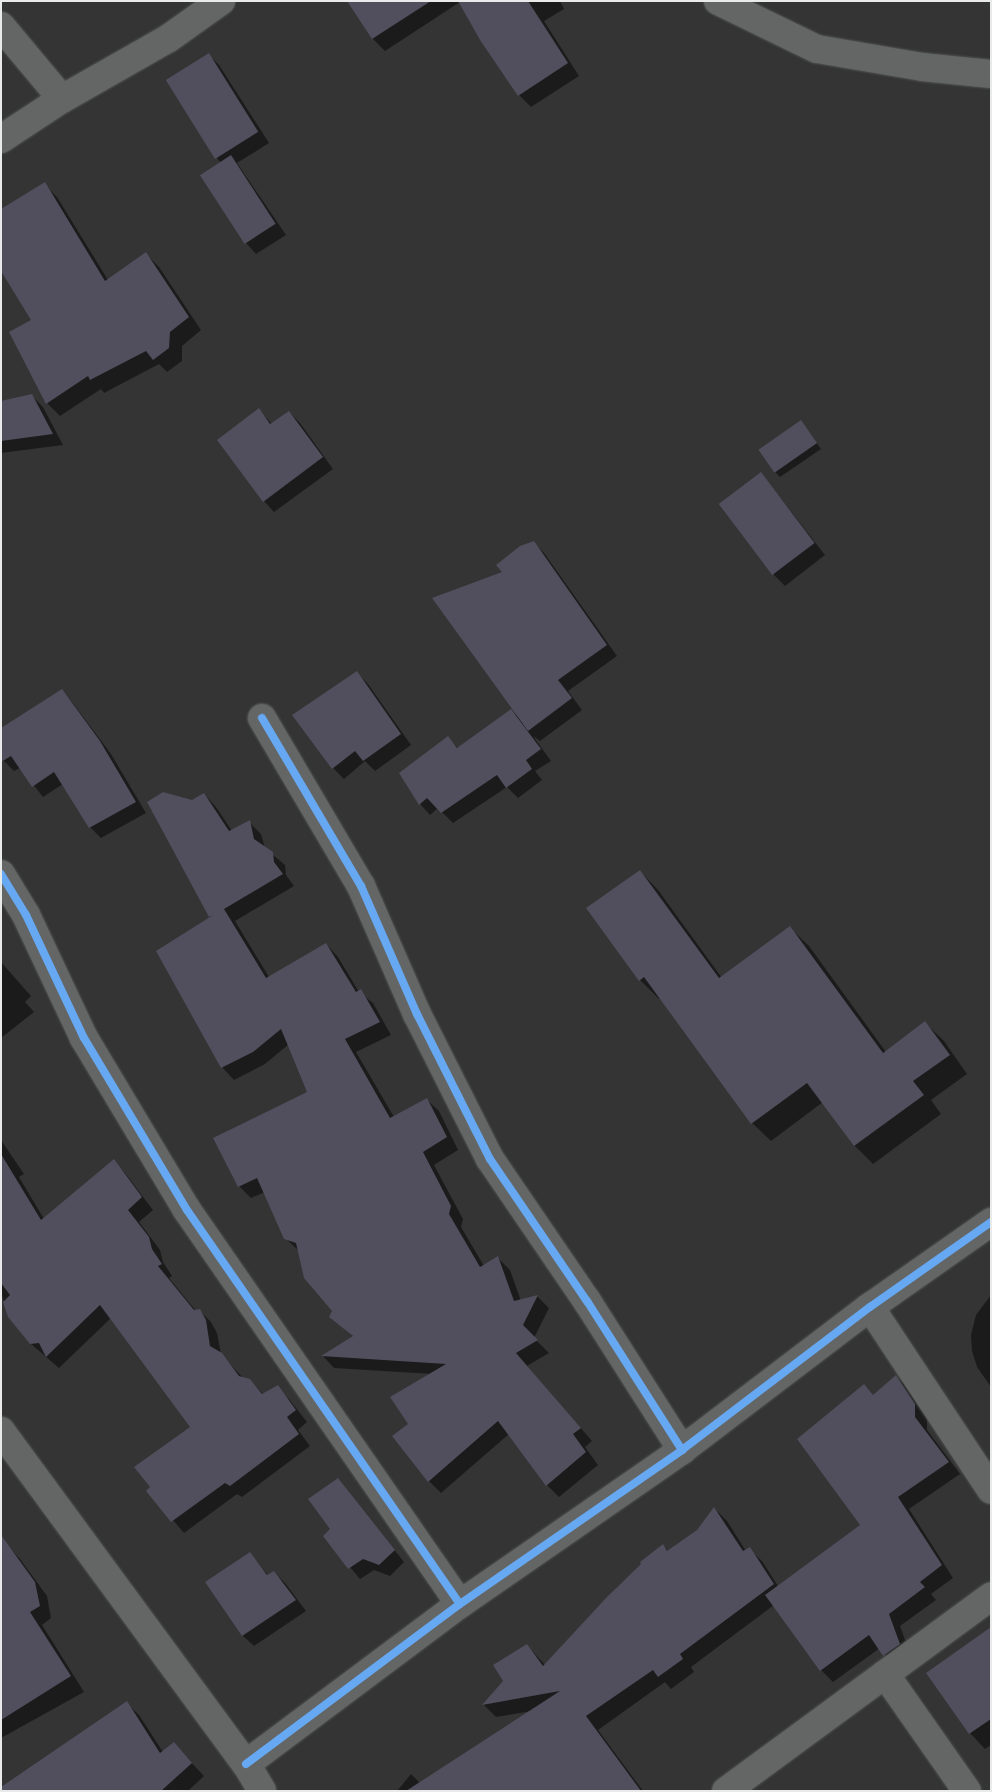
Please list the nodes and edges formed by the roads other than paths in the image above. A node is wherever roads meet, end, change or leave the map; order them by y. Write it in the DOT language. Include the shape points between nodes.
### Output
graph roads {
  1 [pos="221,1"];
  2 [pos="718,1"];
  3 [pos="1,26"];
  4 [pos="991,74"];
  5 [pos="62,99"];
  6 [pos="1,139"];
  7 [pos="262,718"];
  8 [pos="1,874"];
  9 [pos="991,1222"];
  10 [pos="870,1308"];
  11 [pos="1,1431"];
  12 [pos="682,1450"];
  13 [pos="991,1490"];
  14 [pos="991,1596"];
  15 [pos="460,1604"];
  16 [pos="885,1674"];
  17 [pos="246,1764"];
  18 [pos="262,1791"];
  19 [pos="726,1791"];
  20 [pos="967,1791"];
  1 -- 5 [label="street" via="169,38"];
  2 -- 4 [label="street" via="817,49 922,67"];
  3 -- 5 [label="street"];
  5 -- 6 [label="street"];
  7 -- 12 [label="street" via="361,886 417,1014 490,1159"];
  8 -- 15 [label="street" via="26,915 84,1038 187,1210"];
  9 -- 10 [label="street"];
  10 -- 12 [label="street"];
  10 -- 13 [label="street"];
  11 -- 17 [label="street"];
  12 -- 15 [label="street"];
  14 -- 16 [label="street"];
  15 -- 17 [label="street"];
  16 -- 19 [label="street"];
  16 -- 20 [label="street"];
  17 -- 18 [label="street"];
}
